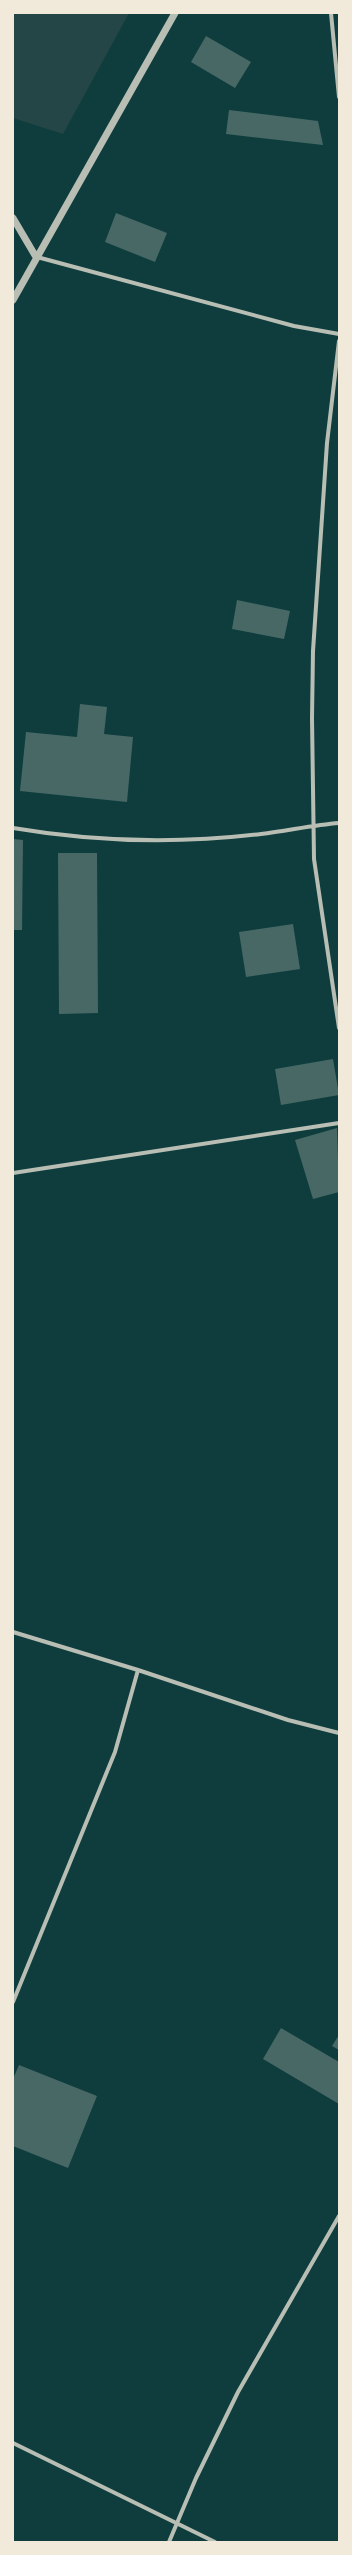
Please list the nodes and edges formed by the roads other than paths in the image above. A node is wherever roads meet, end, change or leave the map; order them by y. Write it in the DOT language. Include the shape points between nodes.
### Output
graph roads {
  1 [pos="174,13"];
  2 [pos="331,13"];
  3 [pos="339,97"];
  4 [pos="13,218"];
  5 [pos="36,257"];
  6 [pos="13,300"];
  7 [pos="339,334"];
  8 [pos="339,341"];
  9 [pos="339,823"];
  10 [pos="313,825"];
  11 [pos="13,828"];
  12 [pos="339,1028"];
  13 [pos="339,1123"];
  14 [pos="13,1173"];
  15 [pos="13,1632"];
  16 [pos="138,1670"];
  17 [pos="339,1733"];
  18 [pos="13,2002"];
  19 [pos="339,2216"];
  20 [pos="13,2443"];
  21 [pos="177,2523"];
  22 [pos="169,2542"];
  23 [pos="215,2542"];
  1 -- 5 [label="street"];
  2 -- 3 [label="street"];
  4 -- 5 [label="street"];
  5 -- 6 [label="street"];
  5 -- 7 [label="street" via="294,326"];
  8 -- 10 [label="street" via="327,443 313,651"];
  9 -- 10 [label="street"];
  10 -- 11 [label="street" via="260,834 139,840 94,840"];
  10 -- 12 [label="street" via="321,917"];
  13 -- 14 [label="street"];
  15 -- 16 [label="street"];
  16 -- 17 [label="street" via="288,1720"];
  16 -- 18 [label="street" via="114,1752"];
  19 -- 21 [label="street" via="238,2392"];
  20 -- 21 [label="street"];
  21 -- 22 [label="street"];
  21 -- 23 [label="street"];
}
